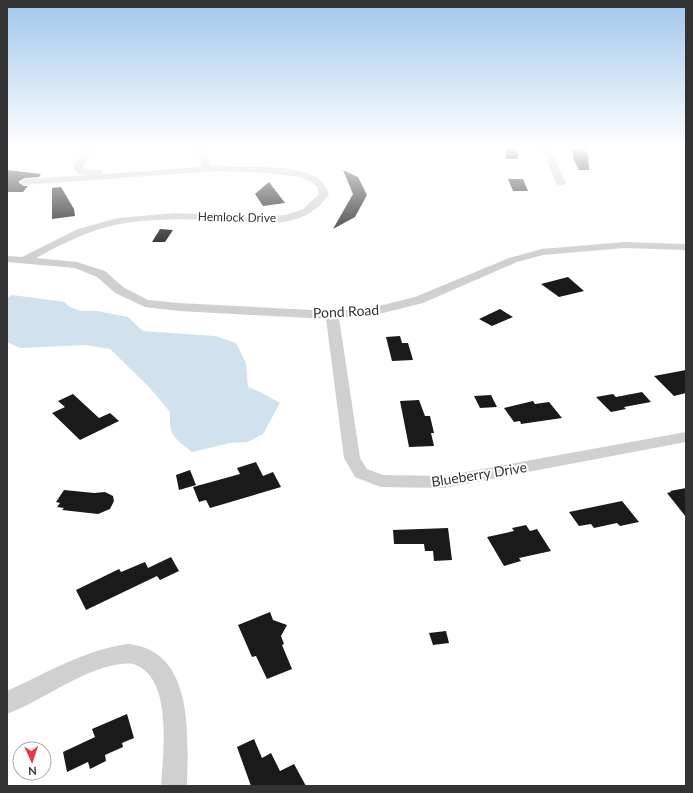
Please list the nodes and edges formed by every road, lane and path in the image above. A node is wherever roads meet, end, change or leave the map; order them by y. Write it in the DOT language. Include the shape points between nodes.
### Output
graph roads {
  1 [pos="319,184"];
  2 [pos="686,247"];
  3 [pos="7,259"];
  4 [pos="26,259"];
  5 [pos="332,315"];
  6 [pos="686,437"];
  7 [pos="7,703"];
  8 [pos="174,786"];
  1 -- 4 [label="street, Hemlock Drive" via="324,194 318,203 292,217 271,219 151,216 117,221 69,235"];
  2 -- 5 [label="street, Pond Road" via="624,245 542,252 512,260 419,300 383,309"];
  3 -- 4 [label="street, Pond Road"];
  4 -- 5 [label="street, Pond Road" via="77,265 89,269 101,274 119,290 145,303"];
  5 -- 6 [label="street, Blueberry Drive" via="352,458 361,473 381,481 444,482"];
  7 -- 8 [label="street" via="100,659 129,654 142,658 160,669 169,688 175,723"];
}
